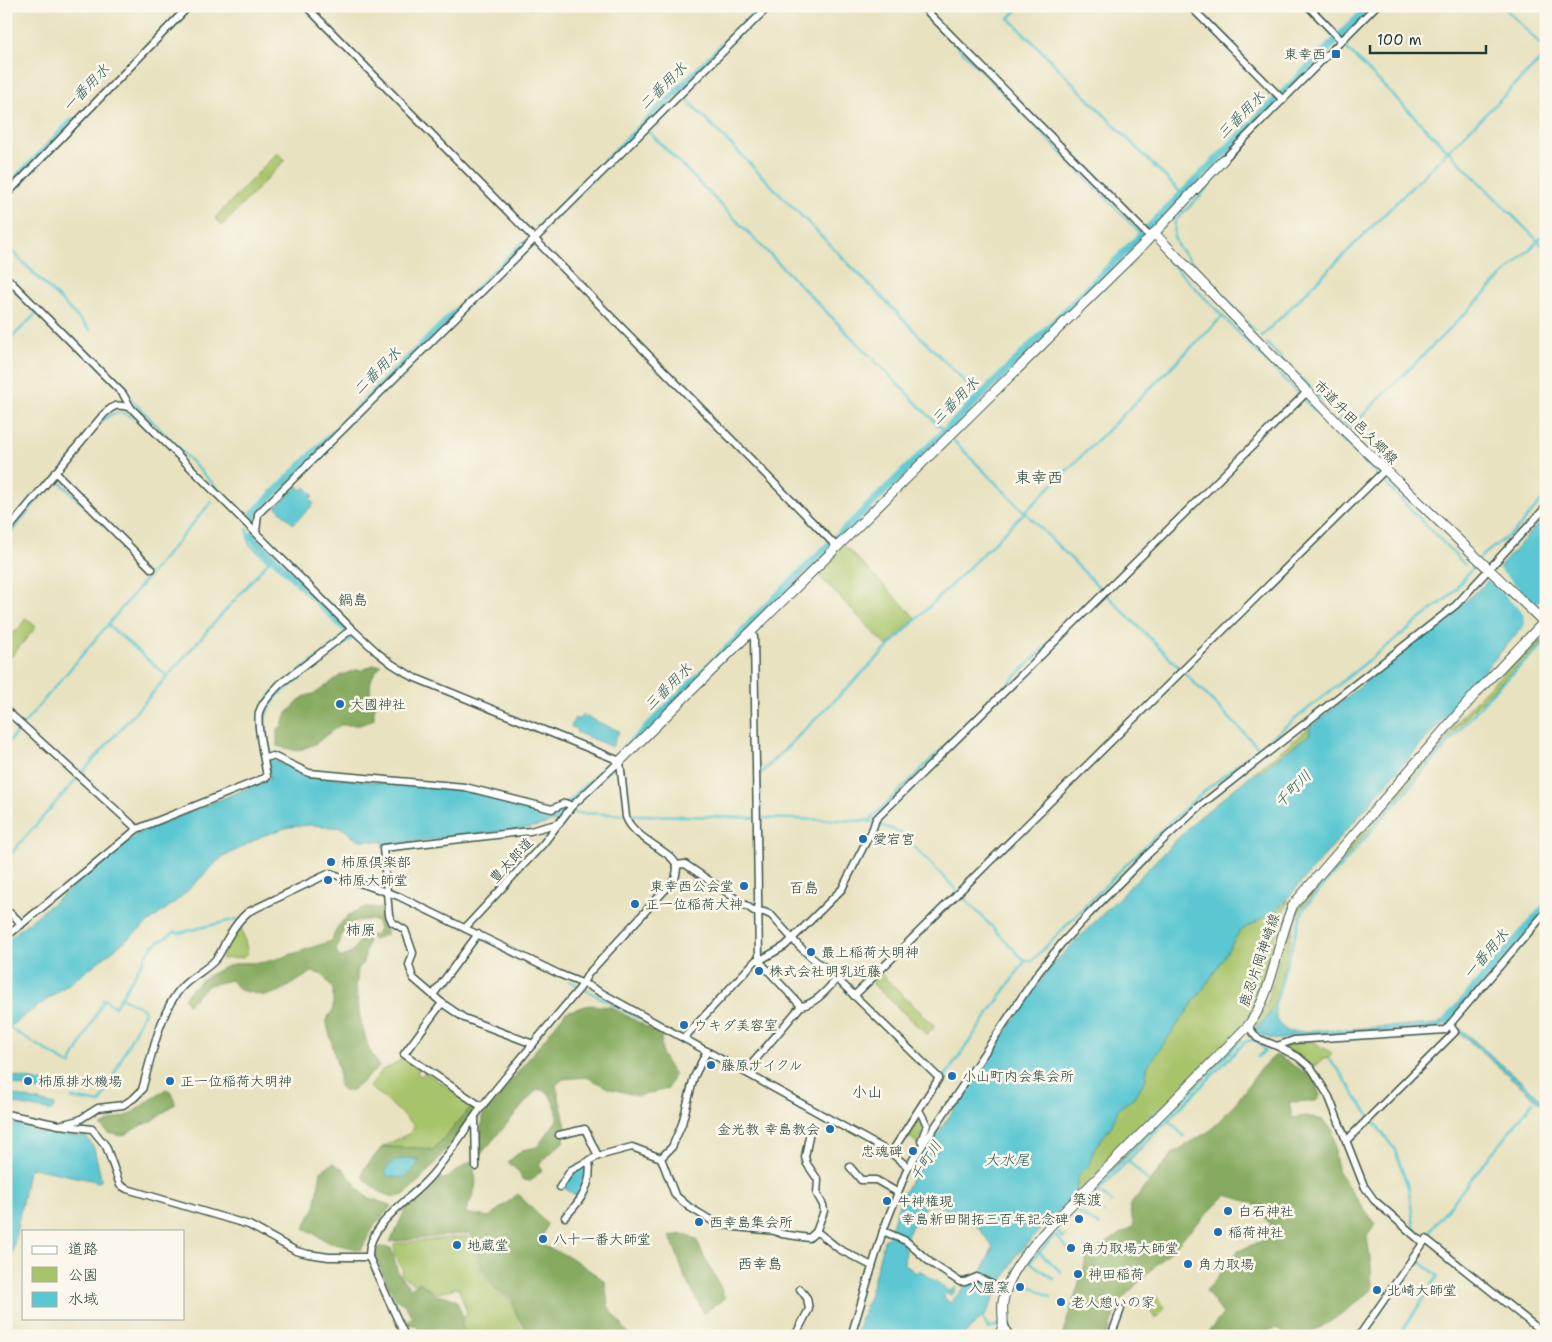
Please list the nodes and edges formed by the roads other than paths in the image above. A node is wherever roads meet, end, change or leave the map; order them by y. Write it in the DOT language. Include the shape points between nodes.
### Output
graph roads {
  1 [pos="189,6"];
  2 [pos="306,6"];
  3 [pos="769,6"];
  4 [pos="922,6"];
  5 [pos="1190,6"];
  6 [pos="1308,6"];
  7 [pos="1376,6"];
  8 [pos="1339,38"];
  9 [pos="1280,98"];
  10 [pos="1224,160"];
  11 [pos="6,195"];
  12 [pos="1148,233"];
  13 [pos="535,239"];
  14 [pos="6,277"];
  15 [pos="1303,396"];
  16 [pos="131,408"];
  17 [pos="55,472"];
  18 [pos="1381,474"];
  19 [pos="1546,507"];
  20 [pos="6,532"];
  21 [pos="256,532"];
  22 [pos="837,547"];
  23 [pos="1488,568"];
  24 [pos="152,569"];
  25 [pos="1543,620"];
  26 [pos="349,631"];
  27 [pos="750,632"];
  28 [pos="6,710"];
  29 [pos="267,757"];
  30 [pos="616,760"];
  31 [pos="569,808"];
  32 [pos="560,823"];
  33 [pos="137,829"];
  34 [pos="676,864"];
  35 [pos="385,891"];
  36 [pos="6,910"];
  37 [pos="761,912"];
  38 [pos="1546,912"];
  39 [pos="21,925"];
  40 [pos="465,928"];
  41 [pos="478,934"];
  42 [pos="6,937"];
  43 [pos="792,938"];
  44 [pos="761,958"];
  45 [pos="836,978"];
  46 [pos="581,985"];
  47 [pos="433,995"];
  48 [pos="854,996"];
  49 [pos="442,1002"];
  50 [pos="802,1006"];
  51 [pos="1451,1023"];
  52 [pos="1250,1028"];
  53 [pos="684,1038"];
  54 [pos="534,1044"];
  55 [pos="1277,1046"];
  56 [pos="707,1051"];
  57 [pos="745,1072"];
  58 [pos="482,1107"];
  59 [pos="919,1110"];
  60 [pos="6,1114"];
  61 [pos="475,1117"];
  62 [pos="59,1125"];
  63 [pos="810,1131"];
  64 [pos="558,1135"];
  65 [pos="1346,1141"];
  66 [pos="920,1147"];
  67 [pos="891,1153"];
  68 [pos="598,1156"];
  69 [pos="662,1158"];
  70 [pos="589,1160"];
  71 [pos="476,1167"];
  72 [pos="850,1167"];
  73 [pos="908,1167"];
  74 [pos="560,1187"];
  75 [pos="898,1192"];
  76 [pos="565,1218"];
  77 [pos="816,1232"];
  78 [pos="885,1232"];
  79 [pos="1423,1243"];
  80 [pos="369,1257"];
  81 [pos="872,1266"];
  82 [pos="800,1289"];
  83 [pos="1004,1290"];
  84 [pos="1121,1309"];
  85 [pos="1004,1323"];
  86 [pos="1546,1335"];
  87 [pos="405,1336"];
  88 [pos="795,1336"];
  89 [pos="851,1336"];
  90 [pos="998,1336"];
  91 [pos="1008,1336"];
  92 [pos="1111,1336"];
  93 [pos="1359,1336"];
  1 -- 11 [label="street"];
  2 -- 13 [label="street"];
  3 -- 13 [label="street"];
  4 -- 12 [label="street"];
  5 -- 9 [label="street"];
  6 -- 8 [label="street"];
  7 -- 8 [label="street"];
  8 -- 9 [label="street"];
  9 -- 10 [label="street"];
  10 -- 12 [label="street"];
  12 -- 15 [label="street, 市道升田邑久郷線"];
  12 -- 22 [label="street"];
  13 -- 21 [label="street" via="258,514"];
  13 -- 22 [label="street"];
  14 -- 16 [label="street" via="123,394"];
  15 -- 18 [label="street, 市道升田邑久郷線"];
  15 -- 43 [label="street" via="876,819 842,889"];
  16 -- 17 [label="street" via="113,406"];
  16 -- 21 [label="street"];
  17 -- 20 [label="street"];
  17 -- 24 [label="street"];
  18 -- 23 [label="street, 市道升田邑久郷線"];
  18 -- 48 [label="street"];
  19 -- 23 [label="street"];
  21 -- 26 [label="street"];
  22 -- 27 [label="street"];
  23 -- 25 [label="street, 市道升田邑久郷線"];
  23 -- 66 [label="street" via="1456,605 1201,805 1145,857 1062,943 1038,973"];
  25 -- 52 [label="street, 鹿忍片岡神崎線" via="1293,906 1261,1005"];
  26 -- 29 [label="street" via="280,684 265,703 259,713 260,736"];
  26 -- 30 [label="street" via="414,677"];
  27 -- 30 [label="street"];
  27 -- 37 [label="street" via="754,637"];
  28 -- 33 [label="street"];
  29 -- 31 [label="street" via="308,773 465,786 552,810 565,803"];
  29 -- 33 [label="street" via="268,778"];
  30 -- 31 [label="street, 豊太郎道"];
  30 -- 34 [label="street" via="631,828"];
  31 -- 32 [label="street, 豊太郎道"];
  32 -- 35 [label="street" via="530,830 383,848"];
  32 -- 40 [label="street, 豊太郎道"];
  33 -- 39 [label="street"];
  34 -- 37 [label="street" via="685,864 754,911"];
  34 -- 46 [label="street" via="672,883"];
  35 -- 40 [label="street"];
  35 -- 47 [label="street" via="392,922 405,930 413,953 409,964 413,978"];
  35 -- 62 [label="street" via="330,873 248,912 229,935 218,957 186,982 167,1006 139,1094 123,1105 98,1108 79,1120"];
  36 -- 39 [label="street"];
  37 -- 43 [label="street" via="771,915"];
  37 -- 44 [label="street"];
  38 -- 51 [label="street"];
  39 -- 42 [label="street"];
  40 -- 41 [label="street"];
  41 -- 46 [label="street"];
  41 -- 47 [label="street"];
  43 -- 44 [label="street" via="785,946"];
  43 -- 45 [label="street"];
  44 -- 50 [label="street" via="762,964"];
  44 -- 53 [label="street"];
  45 -- 48 [label="street"];
  45 -- 50 [label="street" via="816,1000"];
  46 -- 53 [label="street"];
  46 -- 54 [label="street"];
  47 -- 49 [label="street"];
  48 -- 59 [label="street" via="938,1078"];
  49 -- 54 [label="street" via="464,1018"];
  49 -- 58 [label="street" via="404,1054"];
  50 -- 57 [label="street"];
  51 -- 55 [label="street" via="1445,1030 1294,1040"];
  51 -- 65 [label="street" via="1455,1032"];
  52 -- 55 [label="street" via="1257,1038"];
  52 -- 83 [label="street, 鹿忍片岡神崎線" via="1050,1226 1024,1256"];
  53 -- 56 [label="street"];
  54 -- 58 [label="street"];
  55 -- 65 [label="street" via="1312,1069 1329,1097"];
  56 -- 57 [label="street"];
  56 -- 69 [label="street" via="694,1077 682,1124 672,1147"];
  57 -- 67 [label="street"];
  58 -- 61 [label="street"];
  59 -- 66 [label="street" via="927,1125"];
  59 -- 67 [label="street"];
  60 -- 62 [label="street"];
  61 -- 71 [label="street"];
  61 -- 80 [label="street" via="430,1178 384,1221 368,1250"];
  62 -- 80 [label="street" via="92,1129 106,1146 120,1186 127,1189 249,1226 296,1251 329,1257"];
  63 -- 77 [label="street" via="807,1164 818,1180 817,1194 824,1211"];
  64 -- 68 [label="street" via="585,1129"];
  65 -- 79 [label="street" via="1364,1186 1374,1200"];
  66 -- 73 [label="street"];
  67 -- 73 [label="street"];
  68 -- 69 [label="street" via="632,1147"];
  68 -- 70 [label="street"];
  69 -- 77 [label="street" via="676,1195 714,1222 809,1238"];
  70 -- 74 [label="street" via="571,1170"];
  70 -- 76 [label="street" via="589,1182 583,1196"];
  72 -- 75 [label="street" via="861,1180 876,1180"];
  73 -- 75 [label="street"];
  75 -- 78 [label="street"];
  77 -- 81 [label="street" via="839,1249"];
  78 -- 81 [label="street"];
  78 -- 83 [label="street" via="906,1241 960,1282 977,1277"];
  79 -- 86 [label="street" via="1426,1239"];
  79 -- 93 [label="street"];
  80 -- 87 [label="street"];
  81 -- 89 [label="street"];
  82 -- 88 [label="street" via="810,1309"];
  83 -- 85 [label="street, 鹿忍片岡神崎線"];
  84 -- 92 [label="street"];
  85 -- 90 [label="street, 鹿忍片岡神崎線"];
  85 -- 91 [label="street"];
}
